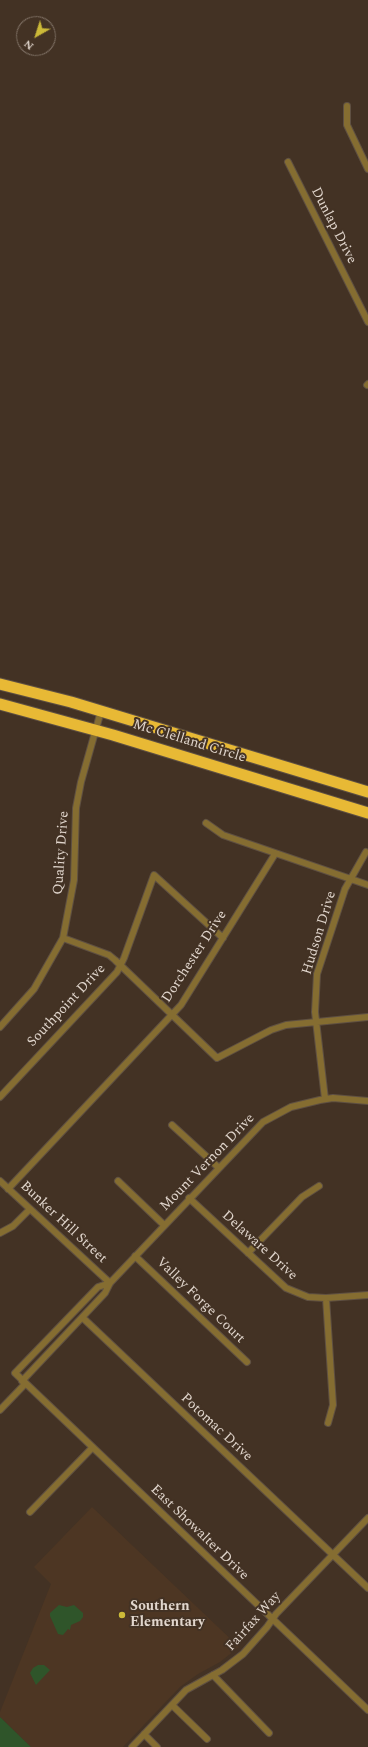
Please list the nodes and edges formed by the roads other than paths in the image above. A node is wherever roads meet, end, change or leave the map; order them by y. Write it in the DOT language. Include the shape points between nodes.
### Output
graph roads {
  1 [pos="347,106"];
  2 [pos="288,162"];
  3 [pos="368,169"];
  4 [pos="368,322"];
  5 [pos="0,684"];
  6 [pos="0,704"];
  7 [pos="101,711"];
  8 [pos="95,730"];
  9 [pos="368,792"];
  10 [pos="368,813"];
  11 [pos="206,823"];
  12 [pos="366,852"];
  13 [pos="275,854"];
  14 [pos="351,879"];
  15 [pos="368,885"];
  16 [pos="63,938"];
  17 [pos="223,938"];
  18 [pos="121,965"];
  19 [pos="173,1014"];
  20 [pos="368,1017"];
  21 [pos="316,1022"];
  22 [pos="0,1027"];
  23 [pos="0,1097"];
  24 [pos="325,1099"];
  25 [pos="368,1101"];
  26 [pos="172,1125"];
  27 [pos="218,1168"];
  28 [pos="0,1181"];
  29 [pos="118,1181"];
  30 [pos="319,1186"];
  31 [pos="8,1189"];
  32 [pos="189,1198"];
  33 [pos="30,1209"];
  34 [pos="164,1225"];
  35 [pos="0,1233"];
  36 [pos="248,1253"];
  37 [pos="135,1256"];
  38 [pos="110,1283"];
  39 [pos="368,1295"];
  40 [pos="326,1298"];
  41 [pos="83,1318"];
  42 [pos="247,1362"];
  43 [pos="15,1373"];
  44 [pos="24,1382"];
  45 [pos="0,1410"];
  46 [pos="328,1422"];
  47 [pos="92,1448"];
  48 [pos="30,1512"];
  49 [pos="368,1518"];
  50 [pos="333,1555"];
  51 [pos="368,1588"];
  52 [pos="273,1620"];
  53 [pos="213,1675"];
  54 [pos="172,1705"];
  55 [pos="368,1710"];
  56 [pos="269,1733"];
  57 [pos="144,1734"];
  58 [pos="207,1739"];
  59 [pos="132,1747"];
  60 [pos="158,1747"];
  1 -- 3 [label="street" via="347,125"];
  2 -- 4 [label="street, Dunlap Drive"];
  5 -- 7 [label="highway, Mc Clelland Circle"];
  6 -- 8 [label="highway, Mc Clelland Circle"];
  7 -- 8 [label="street, Quality Drive"];
  7 -- 9 [label="highway, Mc Clelland Circle"];
  8 -- 10 [label="highway, Mc Clelland Circle"];
  8 -- 16 [label="street, Quality Drive" via="76,808 74,880"];
  11 -- 13 [label="street" via="223,835"];
  12 -- 14 [label="street, Hudson Drive"];
  13 -- 14 [label="street"];
  13 -- 17 [label="street, Dorchester Drive"];
  14 -- 15 [label="street"];
  14 -- 21 [label="street, Hudson Drive" via="345,889 317,974"];
  16 -- 18 [label="street" via="109,956"];
  16 -- 22 [label="street, Quality Drive" via="34,988"];
  17 -- 18 [label="street, Southpoint Drive" via="154,875"];
  17 -- 19 [label="street, Dorchester Drive"];
  18 -- 19 [label="street"];
  18 -- 23 [label="street, Southpoint Drive"];
  19 -- 21 [label="street" via="217,1058 272,1030 286,1025"];
  19 -- 31 [label="street, Dorchester Drive"];
  20 -- 21 [label="street"];
  21 -- 24 [label="street, Hudson Drive"];
  24 -- 25 [label="street, Mount Vernon Drive" via="347,1098"];
  24 -- 27 [label="street, Mount Vernon Drive" via="291,1107 263,1122"];
  26 -- 27 [label="street"];
  27 -- 32 [label="street, Mount Vernon Drive"];
  28 -- 31 [label="street, Bunker Hill Street"];
  29 -- 34 [label="street"];
  30 -- 36 [label="street" via="302,1197"];
  31 -- 33 [label="street, Bunker Hill Street"];
  32 -- 34 [label="street, Mount Vernon Drive"];
  32 -- 36 [label="street, Delaware Drive"];
  33 -- 35 [label="street" via="13,1226"];
  33 -- 38 [label="street, Bunker Hill Street"];
  34 -- 37 [label="street, Mount Vernon Drive"];
  36 -- 40 [label="street, Delaware Drive" via="286,1288 308,1297"];
  37 -- 38 [label="street, Mount Vernon Drive"];
  37 -- 42 [label="street, Valley Forge Court"];
  38 -- 41 [label="street, Mount Vernon Drive" via="106,1293"];
  38 -- 43 [label="street, Mount Vernon Drive" via="98,1287"];
  39 -- 40 [label="street, Delaware Drive"];
  40 -- 46 [label="street" via="333,1405"];
  41 -- 44 [label="street, Mount Vernon Drive"];
  41 -- 50 [label="street, Potomac Drive"];
  43 -- 44 [label="street, East Showalter Drive"];
  44 -- 45 [label="street, Mount Vernon Drive"];
  44 -- 47 [label="street, East Showalter Drive"];
  47 -- 48 [label="street"];
  47 -- 52 [label="street, East Showalter Drive"];
  49 -- 50 [label="street, Fairfax Way"];
  50 -- 51 [label="street, Potomac Drive"];
  50 -- 52 [label="street, Fairfax Way"];
  52 -- 53 [label="street, Fairfax Way" via="243,1654"];
  52 -- 55 [label="street, East Showalter Drive"];
  53 -- 54 [label="street, Fairfax Way" via="186,1690"];
  53 -- 56 [label="street"];
  54 -- 57 [label="street, Fairfax Way"];
  54 -- 58 [label="street"];
  57 -- 59 [label="street, Fairfax Way"];
  57 -- 60 [label="street"];
}
